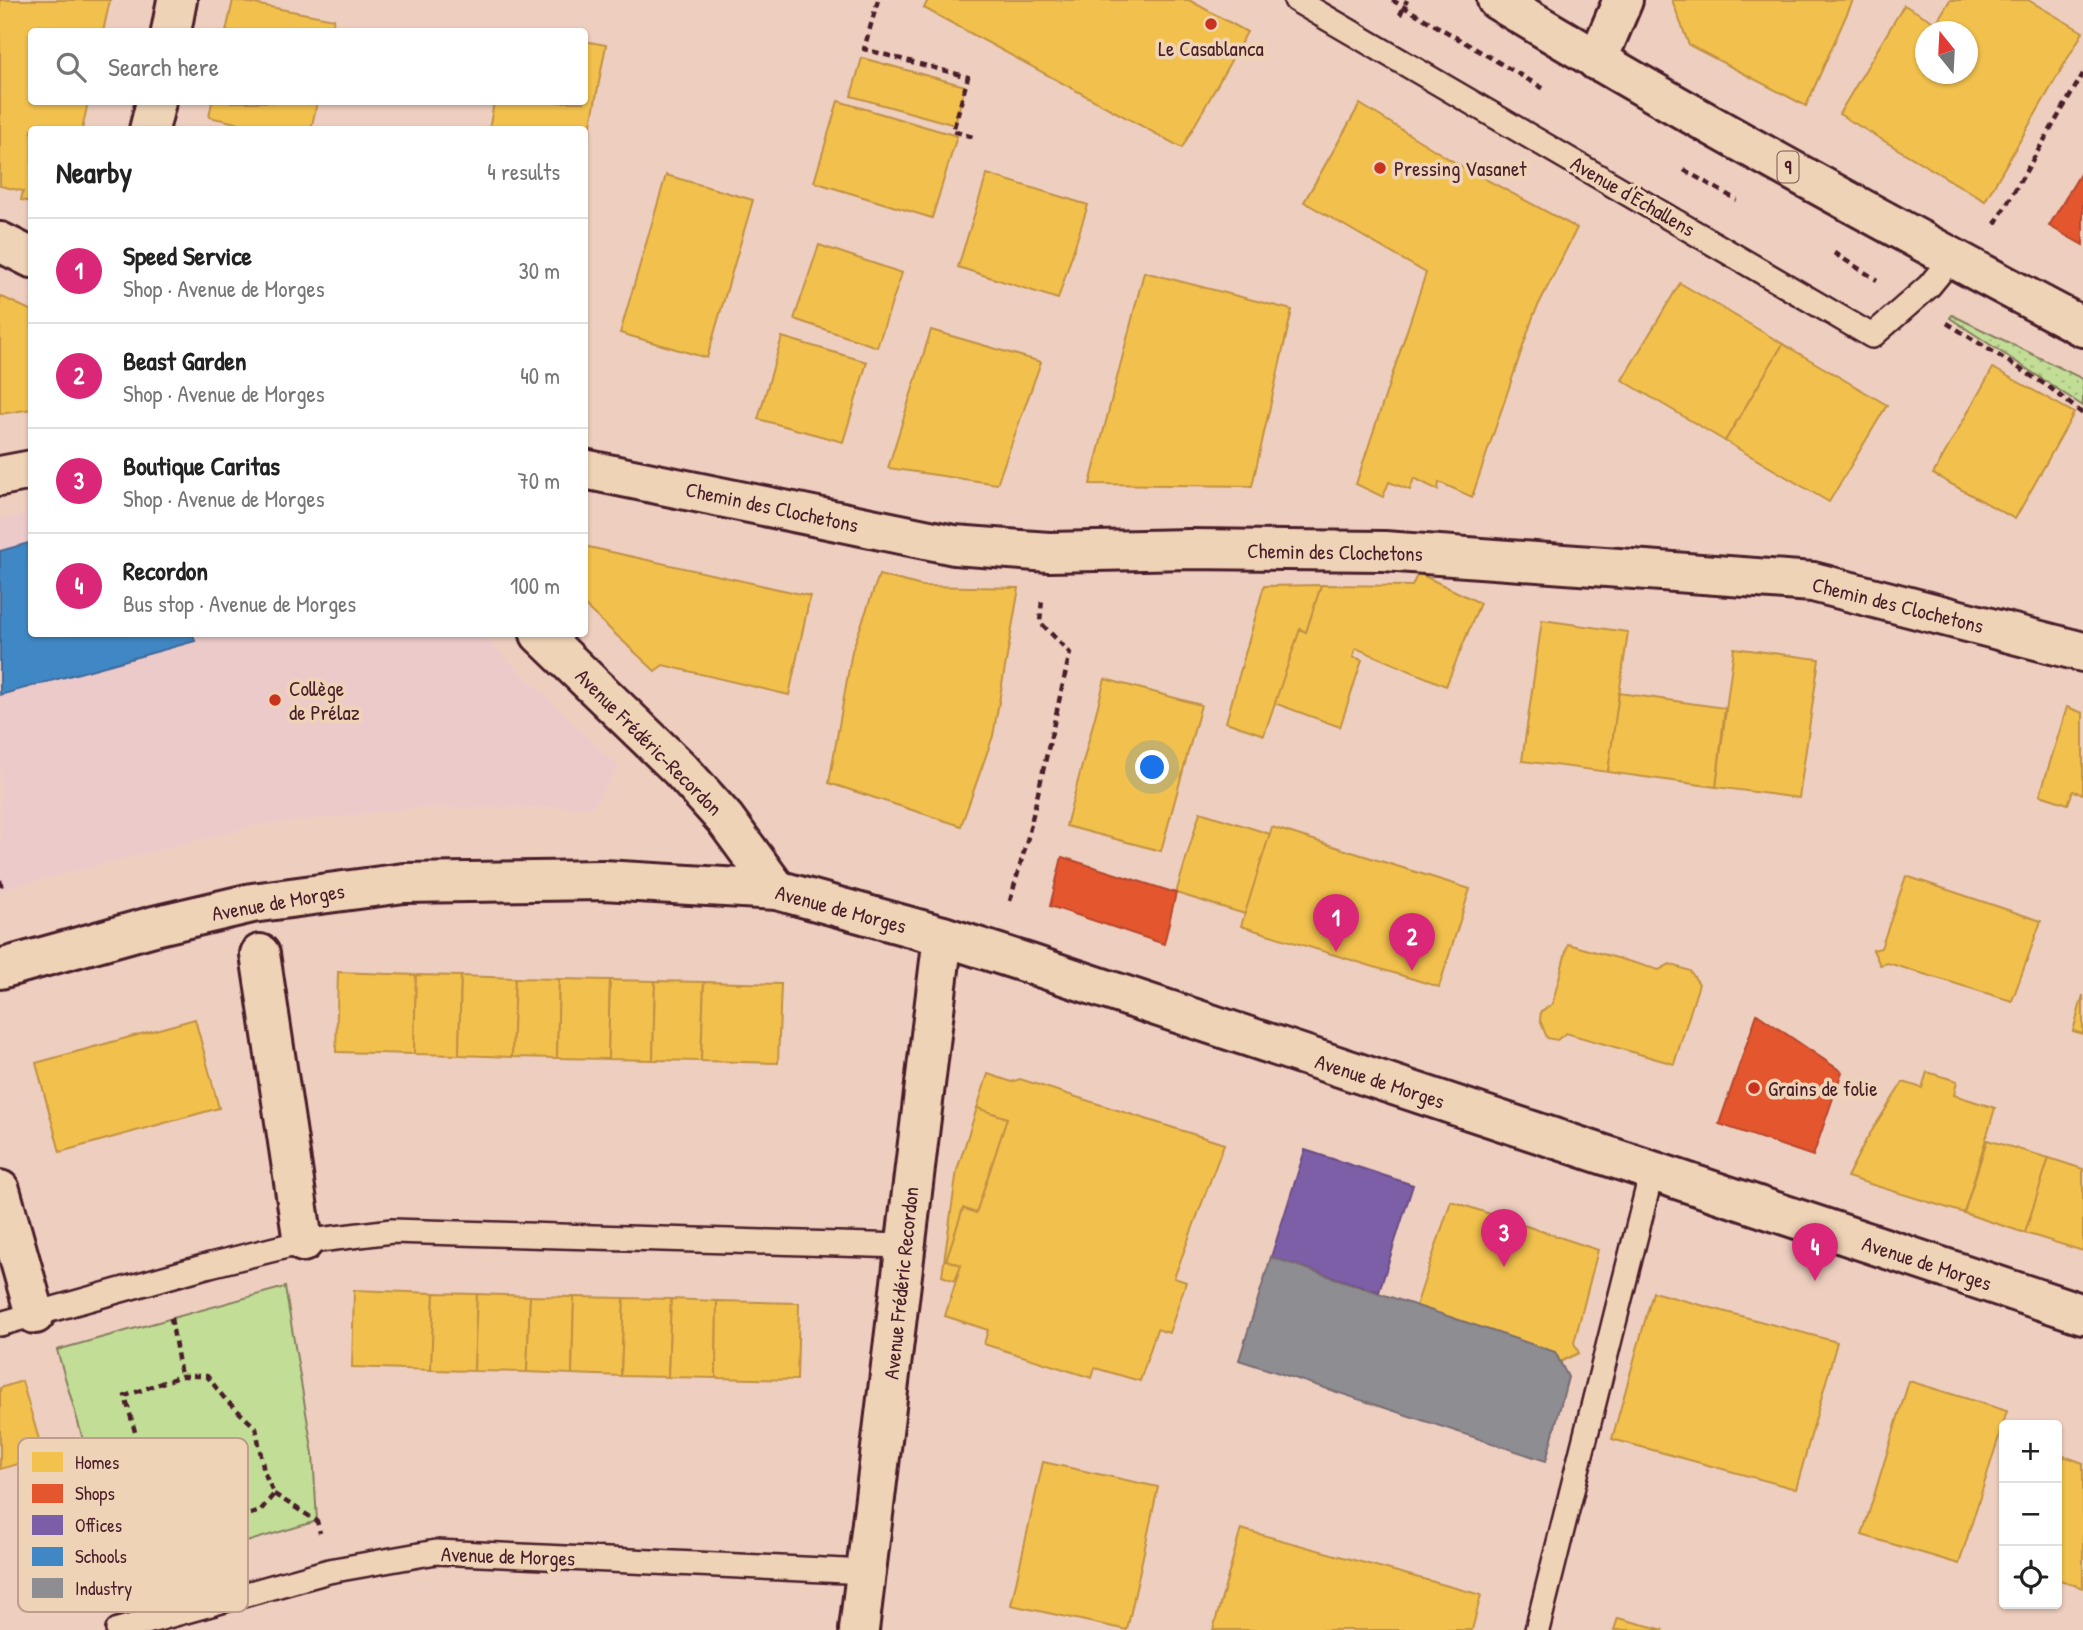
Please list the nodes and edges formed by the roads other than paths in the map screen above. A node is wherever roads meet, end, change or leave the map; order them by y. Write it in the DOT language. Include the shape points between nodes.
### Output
graph roads {
  1 [pos="177,0"];
  2 [pos="1296,0"];
  3 [pos="1497,0"];
  4 [pos="1623,0"];
  5 [pos="172,28"];
  6 [pos="1597,61"];
  7 [pos="155,105"];
  8 [pos="150,126"];
  9 [pos="0,242"];
  10 [pos="28,256"];
  11 [pos="1952,258"];
  12 [pos="2083,327"];
  13 [pos="588,470"];
  14 [pos="28,471"];
  15 [pos="0,476"];
  16 [pos="543,637"];
  17 [pos="2083,652"];
  18 [pos="777,890"];
  19 [pos="943,936"];
  20 [pos="260,954"];
  21 [pos="0,969"];
  22 [pos="1652,1171"];
  23 [pos="0,1190"];
  24 [pos="303,1242"];
  25 [pos="904,1246"];
  26 [pos="2083,1314"];
  27 [pos="18,1319"];
  28 [pos="867,1572"];
  29 [pos="248,1594"];
  30 [pos="182,1612"];
  31 [pos="118,1630"];
  32 [pos="859,1630"];
  33 [pos="1537,1630"];
  1 -- 5 [label="street"];
  2 -- 11 [label="lane, Avenue d'Echallens" via="1872,336 1929,286"];
  3 -- 6 [label="street, 9"];
  4 -- 6 [label="street"];
  6 -- 11 [label="street, 9"];
  7 -- 8 [label="street"];
  9 -- 10 [label="street"];
  11 -- 12 [label="street, 9"];
  13 -- 17 [label="street, Chemin des Clochetons" via="954,545 1049,552 1384,551 1813,582"];
  14 -- 15 [label="street"];
  16 -- 18 [label="street, Avenue Frédéric-Recordon" via="680,769 725,819"];
  18 -- 19 [label="street, Avenue de Morges"];
  18 -- 21 [label="street, Avenue de Morges" via="603,880 404,883 252,903"];
  19 -- 22 [label="street, Avenue de Morges"];
  19 -- 25 [label="street, Avenue Frédéric Recordon"];
  20 -- 24 [label="street"];
  22 -- 26 [label="street, Avenue de Morges"];
  22 -- 33 [label="lane"];
  23 -- 27 [label="street"];
  24 -- 25 [label="lane" via="392,1231"];
  24 -- 27 [label="lane"];
  25 -- 28 [label="street, Avenue Frédéric Recordon"];
  28 -- 29 [label="lane, Avenue de Morges" via="436,1552 329,1571"];
  28 -- 32 [label="street, Avenue Frédéric Recordon"];
  30 -- 31 [label="lane, Avenue de Morges"];
}
